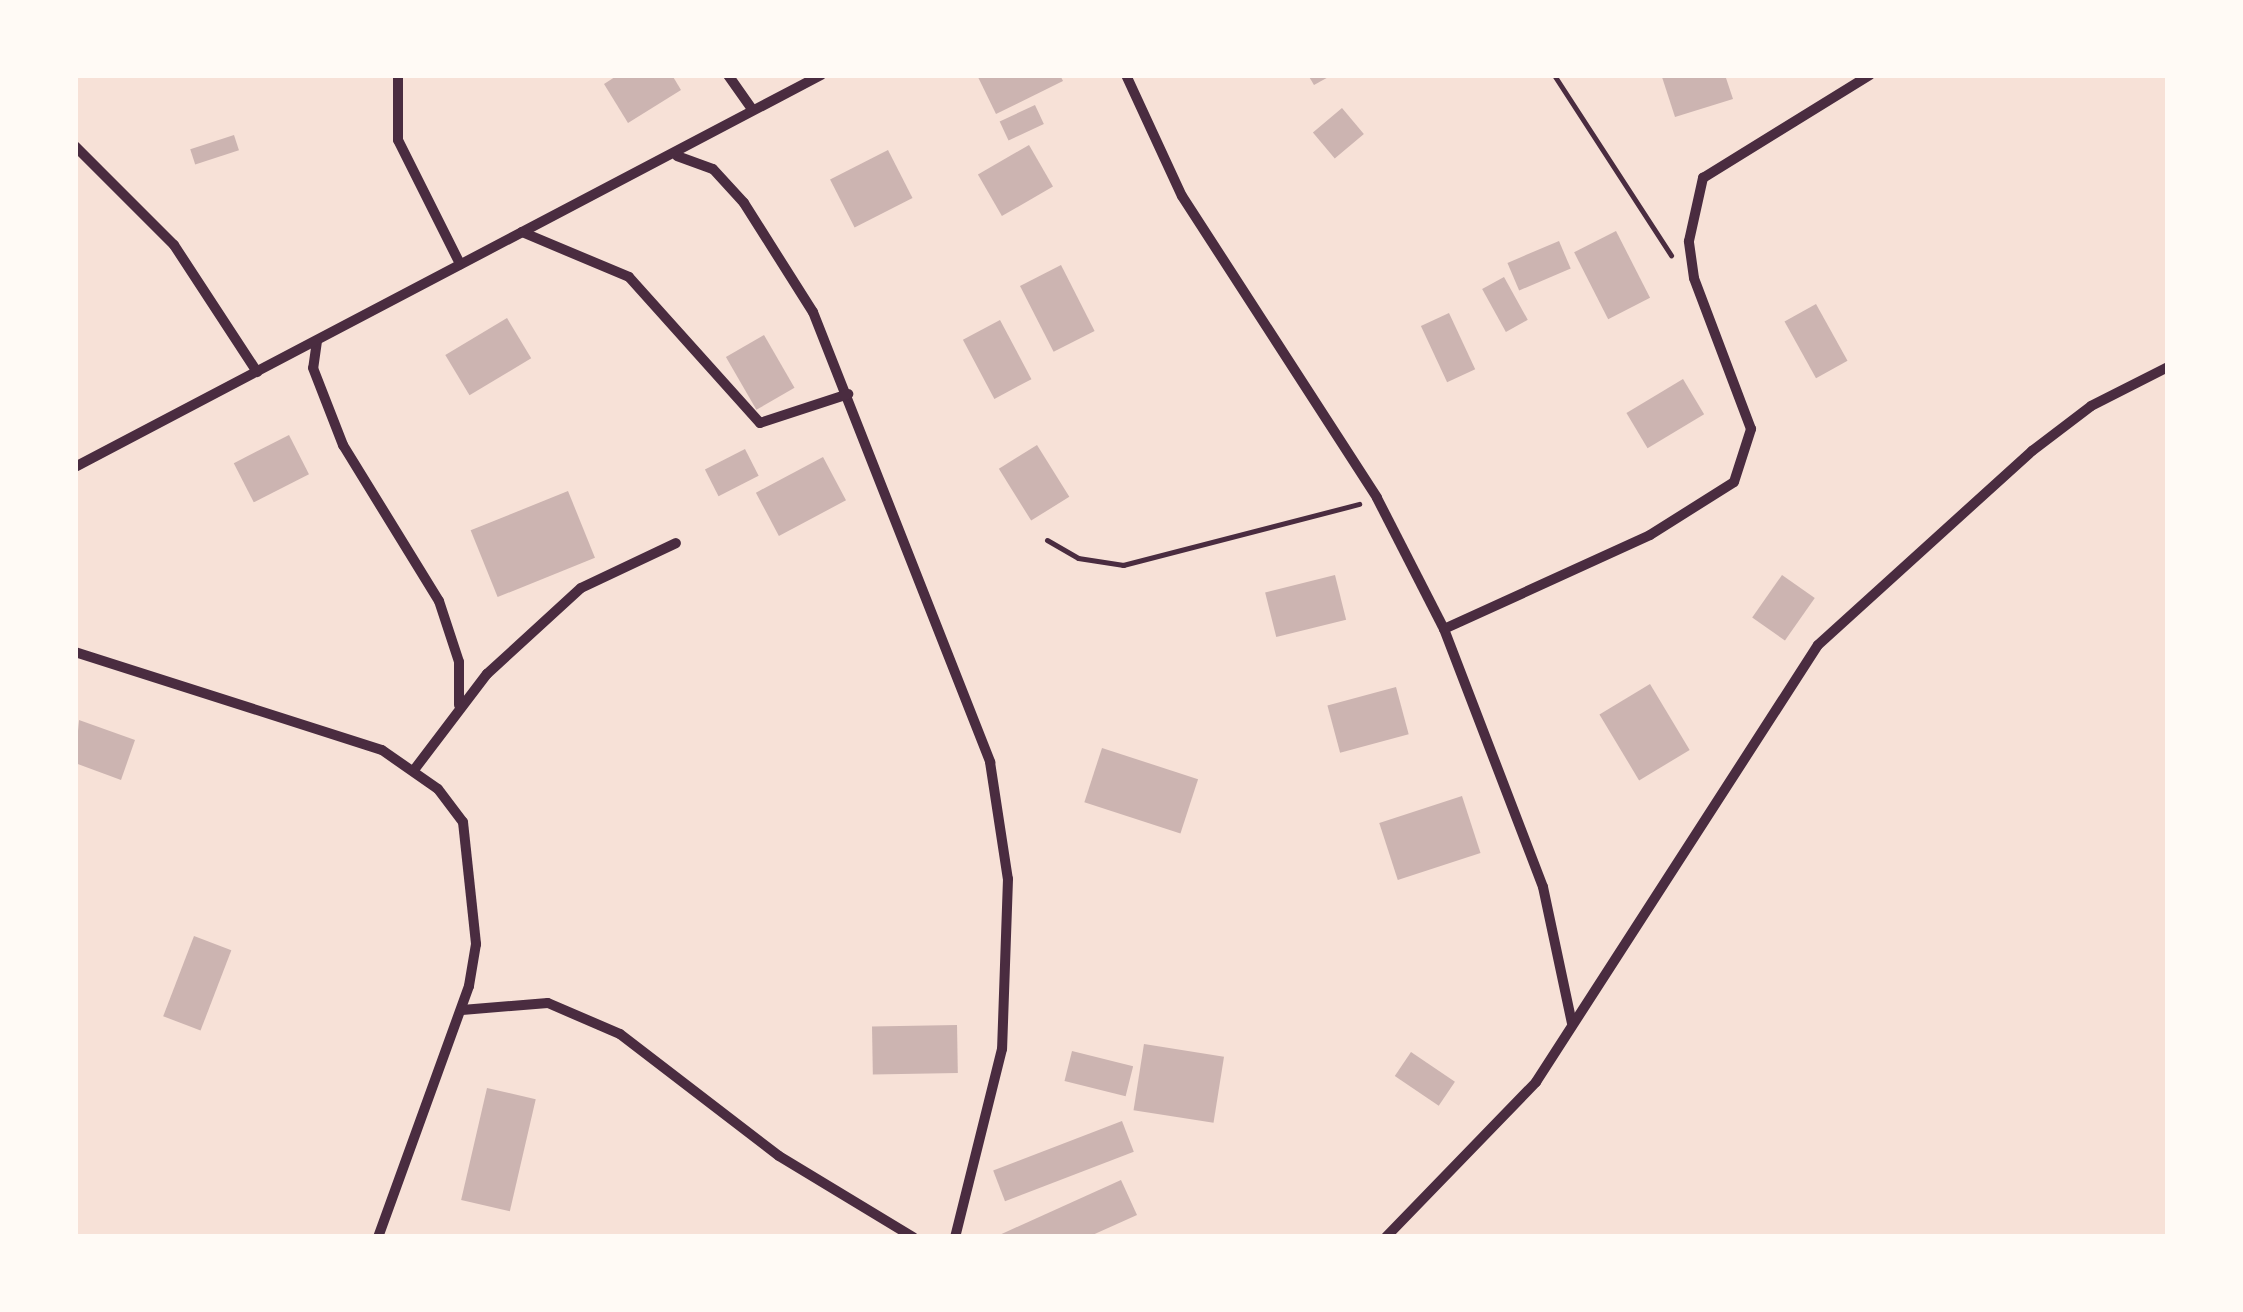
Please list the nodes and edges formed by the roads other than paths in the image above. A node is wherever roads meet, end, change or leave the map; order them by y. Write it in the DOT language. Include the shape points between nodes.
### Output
graph roads {
  1 [pos="398,75"];
  2 [pos="728,75"];
  3 [pos="821,75"];
  4 [pos="1126,75"];
  5 [pos="1870,75"];
  6 [pos="752,110"];
  7 [pos="75,146"];
  8 [pos="677,156"];
  9 [pos="522,232"];
  10 [pos="460,264"];
  11 [pos="317,341"];
  12 [pos="2168,367"];
  13 [pos="257,372"];
  14 [pos="848,394"];
  15 [pos="75,467"];
  16 [pos="676,543"];
  17 [pos="1444,629"];
  18 [pos="75,652"];
  19 [pos="460,704"];
  20 [pos="414,770"];
  21 [pos="462,1010"];
  22 [pos="1572,1024"];
  23 [pos="378,1237"];
  24 [pos="913,1237"];
  25 [pos="955,1237"];
  26 [pos="1386,1237"];
  1 -- 10 [label="street" via="398,140"];
  2 -- 6 [label="street"];
  3 -- 6 [label="street"];
  4 -- 17 [label="street" via="1182,196 1376,498"];
  5 -- 17 [label="street" via="1703,178 1688,241 1694,278 1751,429 1734,482 1650,536"];
  6 -- 8 [label="street"];
  7 -- 13 [label="street" via="174,246"];
  8 -- 9 [label="street"];
  8 -- 14 [label="street" via="714,169 744,203 813,312"];
  9 -- 10 [label="street"];
  9 -- 14 [label="street" via="629,277 760,423"];
  10 -- 11 [label="street"];
  11 -- 13 [label="street"];
  11 -- 19 [label="street" via="313,368 336,428 439,602 459,662"];
  12 -- 22 [label="street" via="2092,406 2032,451 1842,619 1779,699"];
  13 -- 15 [label="street"];
  14 -- 25 [label="street" via="990,762 1008,879 1002,1049"];
  16 -- 19 [label="street" via="581,588"];
  17 -- 22 [label="street" via="1543,887"];
  18 -- 20 [label="street" via="382,750"];
  19 -- 20 [label="street"];
  20 -- 21 [label="street" via="463,822 472,858 476,944"];
  21 -- 23 [label="street"];
  21 -- 24 [label="street" via="548,1002 620,1034 779,1156"];
  22 -- 26 [label="street" via="1508,1116"];
}
